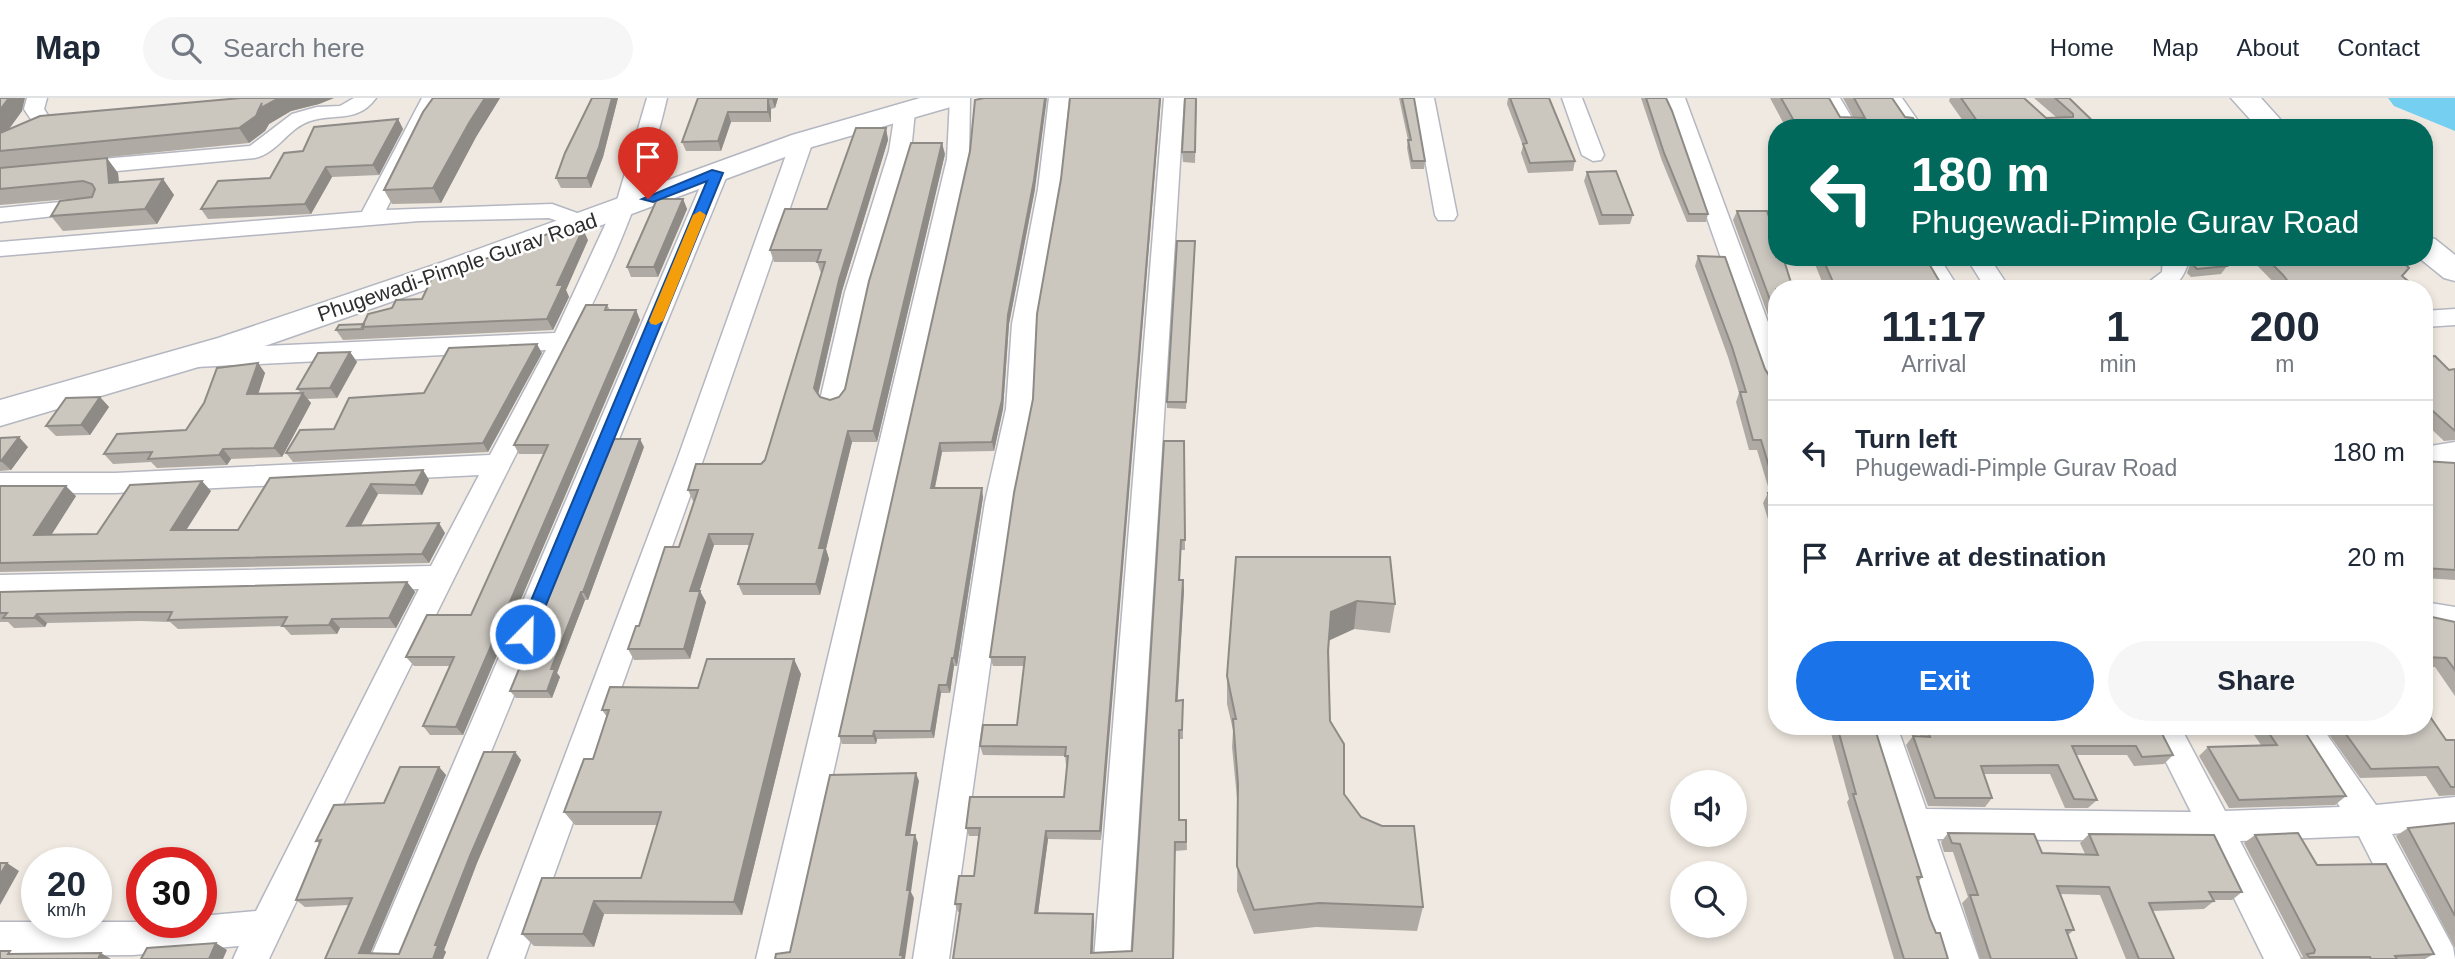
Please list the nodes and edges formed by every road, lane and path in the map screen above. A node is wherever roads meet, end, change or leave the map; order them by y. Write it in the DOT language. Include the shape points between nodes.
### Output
graph roads {
  1 [pos="37,98"];
  2 [pos="366,98"];
  3 [pos="432,98"];
  4 [pos="657,98"];
  5 [pos="951,98"];
  6 [pos="960,98"];
  7 [pos="1059,98"];
  8 [pos="1174,98"];
  9 [pos="1424,98"];
  10 [pos="1572,98"];
  11 [pos="1675,98"];
  12 [pos="1830,98"];
  13 [pos="1892,98"];
  14 [pos="2245,98"];
  15 [pos="905,112"];
  16 [pos="64,115"];
  17 [pos="1843,119"];
  18 [pos="1907,119"];
  19 [pos="2265,119"];
  20 [pos="43,123"];
  21 [pos="802,141"];
  22 [pos="1593,155"];
  23 [pos="7,158"];
  24 [pos="717,173"];
  25 [pos="94,206"];
  26 [pos="625,208"];
  27 [pos="0,215"];
  28 [pos="1446,215"];
  29 [pos="371,218"];
  30 [pos="583,223"];
  31 [pos="0,249"];
  32 [pos="2433,253"];
  33 [pos="2175,266"];
  34 [pos="2455,271"];
  35 [pos="2166,280"];
  36 [pos="2455,317"];
  37 [pos="2433,318"];
  38 [pos="563,341"];
  39 [pos="1768,356"];
  40 [pos="185,359"];
  41 [pos="832,400"];
  42 [pos="0,413"];
  43 [pos="2454,455"];
  44 [pos="2433,456"];
  45 [pos="498,464"];
  46 [pos="0,483"];
  47 [pos="440,577"];
  48 [pos="0,587"];
  49 [pos="2433,615"];
  50 [pos="2455,619"];
  51 [pos="1884,735"];
  52 [pos="2168,735"];
  53 [pos="2309,735"];
  54 [pos="2455,813"];
  55 [pos="2369,823"];
  56 [pos="1913,824"];
  57 [pos="2214,826"];
  58 [pos="267,927"];
  59 [pos="0,939"];
  60 [pos="251,959"];
  61 [pos="388,959"];
  62 [pos="506,959"];
  63 [pos="774,959"];
  64 [pos="931,959"];
  65 [pos="1112,959"];
  66 [pos="1961,959"];
  67 [pos="2283,959"];
  68 [pos="2440,959"];
  1 -- 20 [label="street" via="34,109"];
  2 -- 23 [label="street" via="344,114 301,117 255,152"];
  3 -- 29 [label="street"];
  4 -- 26 [label="street"];
  5 -- 15 [label="street, Phugewadi-Pimple Gurav Road"];
  6 -- 63 [label="street" via="958,159"];
  7 -- 64 [label="street" via="1049,189 1024,324 1019,410 999,502"];
  8 -- 65 [label="street"];
  9 -- 28 [label="street"];
  10 -- 22 [label="street"];
  11 -- 39 [label="street"];
  12 -- 17 [label="street"];
  13 -- 18 [label="street"];
  14 -- 19 [label="street"];
  15 -- 21 [label="street, Phugewadi-Pimple Gurav Road"];
  15 -- 41 [label="street" via="900,151 857,292"];
  16 -- 20 [label="street"];
  20 -- 23 [label="street"];
  21 -- 24 [label="street, Phugewadi-Pimple Gurav Road"];
  21 -- 62 [label="street"];
  24 -- 26 [label="street, Phugewadi-Pimple Gurav Road"];
  24 -- 61 [label="street"];
  25 -- 27 [label="street"];
  26 -- 30 [label="street, Phugewadi-Pimple Gurav Road"];
  26 -- 38 [label="street"];
  29 -- 30 [label="street" via="552,211"];
  29 -- 31 [label="street"];
  30 -- 40 [label="street, Phugewadi-Pimple Gurav Road"];
  32 -- 34 [label="street"];
  33 -- 35 [label="street"];
  36 -- 37 [label="street"];
  38 -- 40 [label="street"];
  38 -- 45 [label="street"];
  40 -- 42 [label="street, Phugewadi-Pimple Gurav Road"];
  43 -- 44 [label="street"];
  45 -- 46 [label="street" via="129,482"];
  45 -- 47 [label="street"];
  47 -- 48 [label="street"];
  47 -- 58 [label="street"];
  49 -- 50 [label="street"];
  51 -- 56 [label="street"];
  52 -- 57 [label="street"];
  53 -- 55 [label="street"];
  54 -- 55 [label="street"];
  55 -- 57 [label="street"];
  55 -- 68 [label="street"];
  56 -- 57 [label="street"];
  56 -- 66 [label="street"];
  57 -- 67 [label="street"];
  58 -- 59 [label="street" via="133,938"];
  58 -- 60 [label="street"];
}
